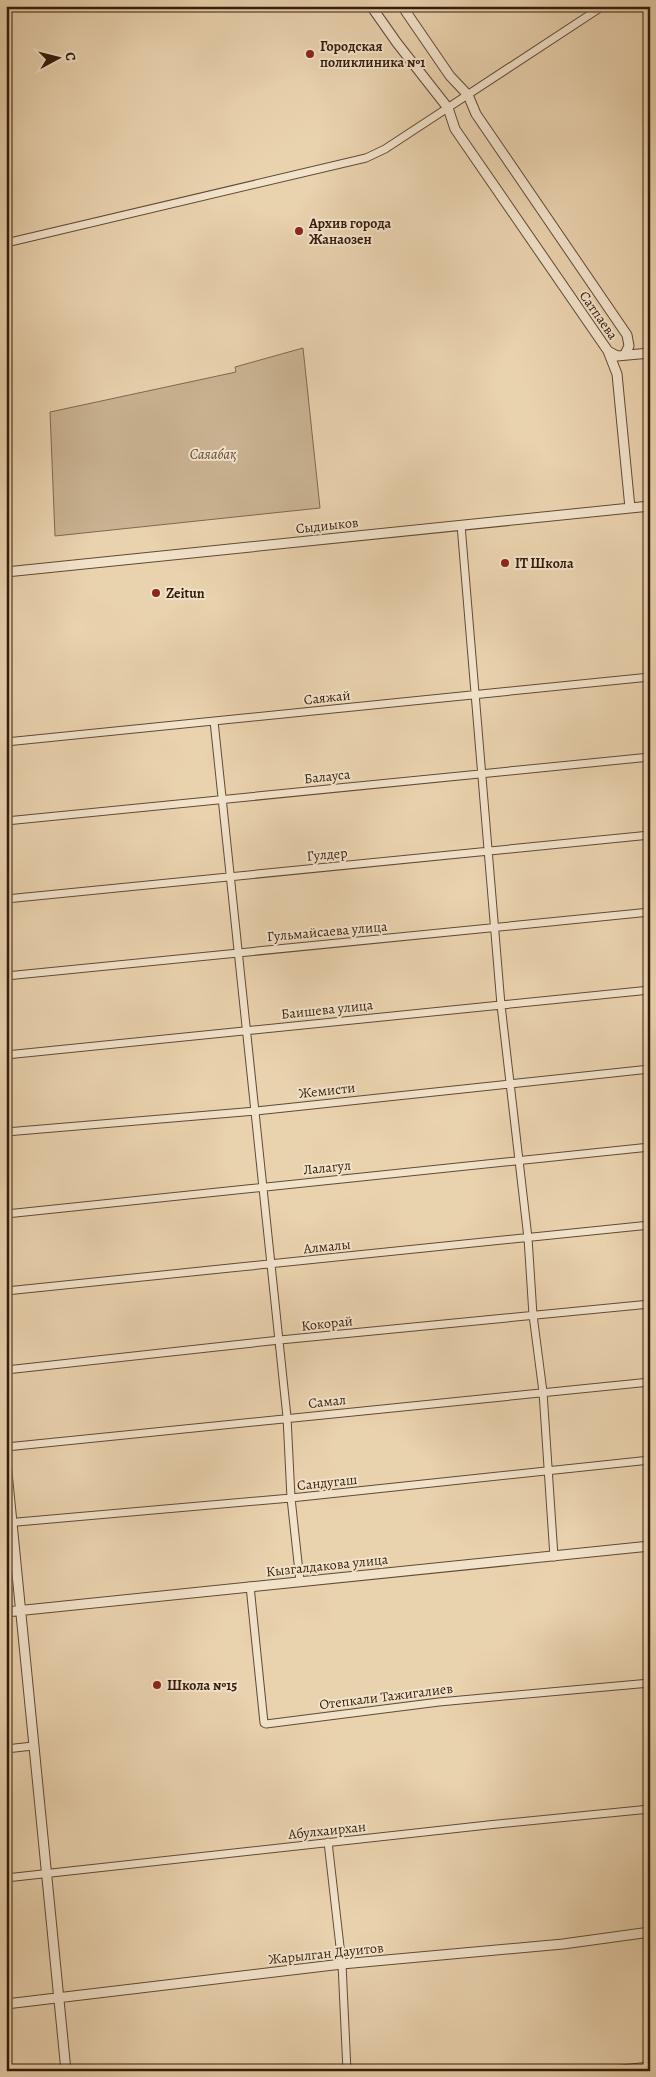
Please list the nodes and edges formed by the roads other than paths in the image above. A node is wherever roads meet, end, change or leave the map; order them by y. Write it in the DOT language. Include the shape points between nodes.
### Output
graph roads {
  1 [pos="371,6"];
  2 [pos="402,6"];
  3 [pos="602,6"];
  4 [pos="468,94"];
  5 [pos="448,108"];
  6 [pos="6,243"];
  7 [pos="626,335"];
  8 [pos="608,351"];
  9 [pos="650,353"];
  10 [pos="624,355"];
  11 [pos="617,374"];
  12 [pos="650,506"];
  13 [pos="630,508"];
  14 [pos="460,525"];
  15 [pos="6,572"];
  16 [pos="650,677"];
  17 [pos="476,695"];
  18 [pos="214,721"];
  19 [pos="6,742"];
  20 [pos="650,757"];
  21 [pos="482,773"];
  22 [pos="222,799"];
  23 [pos="6,821"];
  24 [pos="650,835"];
  25 [pos="487,851"];
  26 [pos="229,875"];
  27 [pos="6,899"];
  28 [pos="650,912"];
  29 [pos="495,927"];
  30 [pos="239,952"];
  31 [pos="6,976"];
  32 [pos="650,990"];
  33 [pos="501,1005"];
  34 [pos="248,1030"];
  35 [pos="6,1055"];
  36 [pos="650,1069"];
  37 [pos="509,1084"];
  38 [pos="256,1111"];
  39 [pos="6,1132"];
  40 [pos="650,1147"];
  41 [pos="519,1159"];
  42 [pos="264,1187"];
  43 [pos="6,1214"];
  44 [pos="650,1225"];
  45 [pos="528,1238"];
  46 [pos="272,1264"];
  47 [pos="6,1291"];
  48 [pos="650,1304"];
  49 [pos="533,1315"];
  50 [pos="280,1340"];
  51 [pos="6,1370"];
  52 [pos="650,1382"];
  53 [pos="543,1392"];
  54 [pos="288,1418"];
  55 [pos="6,1447"];
  56 [pos="650,1460"];
  57 [pos="6,1462"];
  58 [pos="549,1470"];
  59 [pos="290,1498"];
  60 [pos="9,1523"];
  61 [pos="650,1546"];
  62 [pos="554,1557"];
  63 [pos="300,1581"];
  64 [pos="250,1586"];
  65 [pos="22,1610"];
  66 [pos="6,1612"];
  67 [pos="650,1683"];
  68 [pos="33,1746"];
  69 [pos="6,1749"];
  70 [pos="650,1809"];
  71 [pos="328,1842"];
  72 [pos="46,1874"];
  73 [pos="6,1878"];
  74 [pos="650,1932"];
  75 [pos="342,1964"];
  76 [pos="58,1998"];
  77 [pos="6,2004"];
  78 [pos="650,2066"];
  79 [pos="66,2071"];
  80 [pos="348,2071"];
  81 [pos="603,2071"];
  1 -- 5 [label="street, Сатпаева"];
  2 -- 4 [label="street, Сатпаева" via="450,76"];
  3 -- 4 [label="street"];
  4 -- 5 [label="street"];
  4 -- 7 [label="street, Сатпаева" via="476,114"];
  5 -- 6 [label="street" via="366,158"];
  5 -- 8 [label="street, Сатпаева" via="456,129"];
  7 -- 9 [label="street" via="641,350"];
  7 -- 10 [label="street, Сатпаева" via="629,346"];
  8 -- 10 [label="street, Сатпаева"];
  8 -- 11 [label="street"];
  9 -- 10 [label="street"];
  10 -- 11 [label="street"];
  11 -- 13 [label="street"];
  12 -- 13 [label="street, Сыдиыков"];
  13 -- 14 [label="street, Сыдиыков"];
  14 -- 15 [label="street, Сыдиыков"];
  14 -- 17 [label="street"];
  16 -- 17 [label="street, Саяжай"];
  17 -- 18 [label="street, Саяжай"];
  17 -- 21 [label="street"];
  18 -- 19 [label="street, Саяжай"];
  18 -- 22 [label="street"];
  20 -- 21 [label="street, Балауса"];
  21 -- 22 [label="street, Балауса"];
  21 -- 25 [label="street"];
  22 -- 23 [label="street, Балауса"];
  22 -- 26 [label="street"];
  24 -- 25 [label="street, Гулдер"];
  25 -- 26 [label="street, Гулдер"];
  25 -- 29 [label="street"];
  26 -- 27 [label="street, Гулдер"];
  26 -- 30 [label="street"];
  28 -- 29 [label="street, Гульмайсаева улица"];
  29 -- 30 [label="street, Гульмайсаева улица"];
  29 -- 33 [label="street"];
  30 -- 31 [label="street, Гульмайсаева улица"];
  30 -- 34 [label="street"];
  32 -- 33 [label="street, Баишева улица"];
  33 -- 34 [label="street, Баишева улица"];
  33 -- 37 [label="street"];
  34 -- 35 [label="street, Баишева улица"];
  34 -- 38 [label="street"];
  36 -- 37 [label="street, Жемисти"];
  37 -- 38 [label="street, Жемисти"];
  37 -- 41 [label="street"];
  38 -- 39 [label="street, Жемисти"];
  38 -- 42 [label="street"];
  40 -- 41 [label="street, Лалагул"];
  41 -- 42 [label="street, Лалагул"];
  41 -- 45 [label="street"];
  42 -- 43 [label="street, Лалагул"];
  42 -- 46 [label="street"];
  44 -- 45 [label="street, Алмалы"];
  45 -- 46 [label="street, Алмалы"];
  45 -- 49 [label="street"];
  46 -- 47 [label="street, Алмалы"];
  46 -- 50 [label="street"];
  48 -- 49 [label="street, Кокорай"];
  49 -- 50 [label="street, Кокорай"];
  49 -- 53 [label="street"];
  50 -- 51 [label="street, Кокорай"];
  50 -- 54 [label="street"];
  52 -- 53 [label="street, Самал"];
  53 -- 54 [label="street, Самал"];
  53 -- 58 [label="street"];
  54 -- 55 [label="street, Самал"];
  54 -- 59 [label="street"];
  56 -- 58 [label="street, Сандугаш"];
  57 -- 60 [label="street"];
  58 -- 59 [label="street, Сандугаш"];
  58 -- 62 [label="street"];
  59 -- 60 [label="street, Сандугаш"];
  59 -- 63 [label="street"];
  60 -- 65 [label="street"];
  61 -- 62 [label="street, Кызгалдакова улица"];
  62 -- 63 [label="street, Кызгалдакова улица"];
  63 -- 64 [label="street, Кызгалдакова улица"];
  64 -- 65 [label="street, Кызгалдакова улица"];
  64 -- 67 [label="street, Отепкали Тажигалиев" via="266,1724 439,1702"];
  65 -- 66 [label="street, Кызгалдакова улица"];
  65 -- 68 [label="street"];
  68 -- 69 [label="street"];
  68 -- 72 [label="street"];
  70 -- 71 [label="street, Абулхаирхан"];
  71 -- 72 [label="street, Абулхаирхан"];
  71 -- 75 [label="street"];
  72 -- 73 [label="street, Абулхаирхан"];
  72 -- 76 [label="street"];
  74 -- 75 [label="street, Жарылган Дауитов" via="564,1944"];
  75 -- 76 [label="street, Жарылган Дауитов"];
  75 -- 80 [label="street"];
  76 -- 77 [label="street, Жарылган Дауитов"];
  76 -- 79 [label="street"];
  78 -- 81 [label="street"];
}
